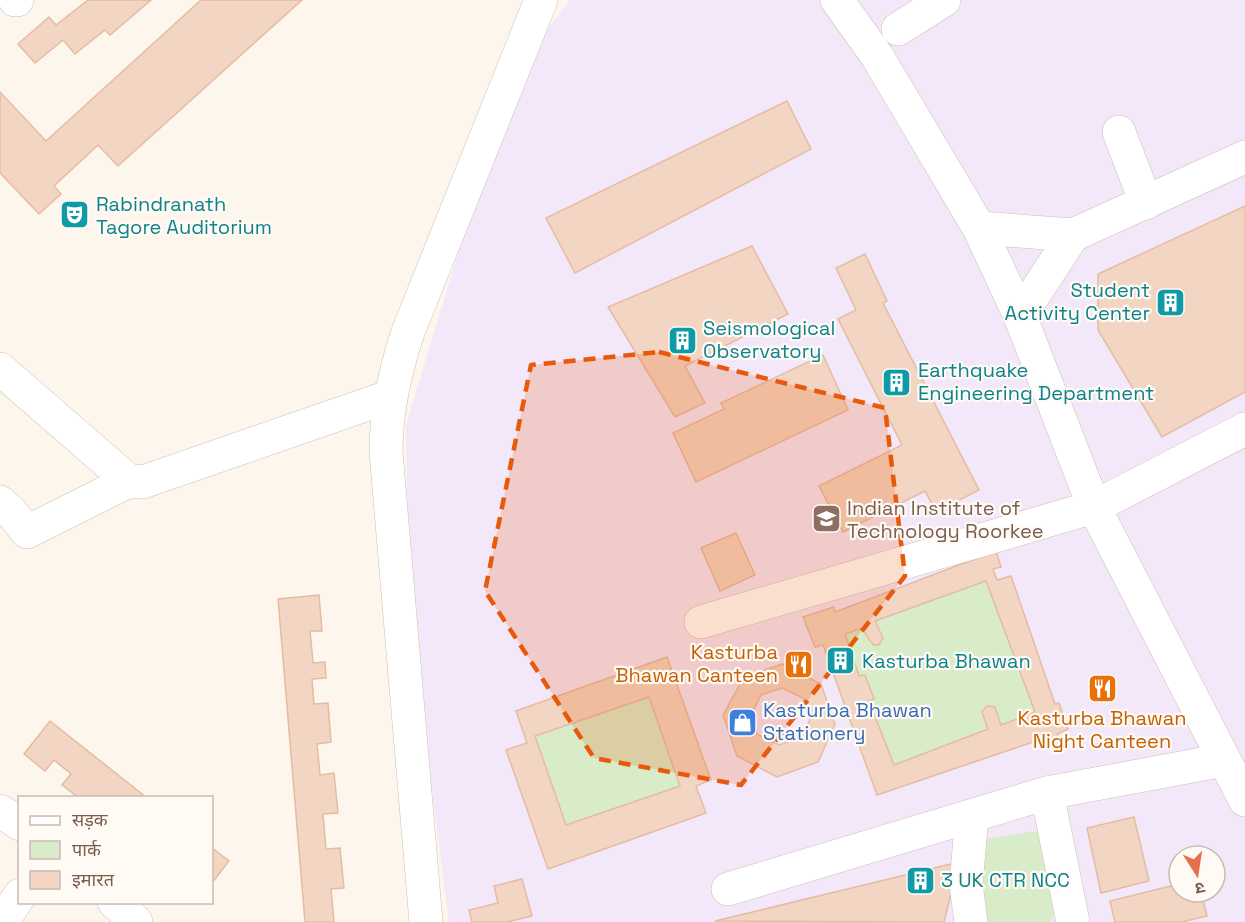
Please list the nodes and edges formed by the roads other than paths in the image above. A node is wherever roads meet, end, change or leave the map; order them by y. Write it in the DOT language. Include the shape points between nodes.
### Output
graph roads {
  1 [pos="541,0"];
  2 [pos="837,0"];
  3 [pos="944,0"];
  4 [pos="898,29"];
  5 [pos="1119,132"];
  6 [pos="1245,157"];
  7 [pos="1146,203"];
  8 [pos="979,228"];
  9 [pos="1073,235"];
  10 [pos="1020,316"];
  11 [pos="0,369"];
  12 [pos="391,396"];
  13 [pos="1245,429"];
  14 [pos="129,481"];
  15 [pos="0,502"];
  16 [pos="1094,507"];
  17 [pos="701,622"];
  18 [pos="1224,760"];
  19 [pos="1047,793"];
  20 [pos="1245,800"];
  21 [pos="0,810"];
  22 [pos="972,816"];
  23 [pos="18,823"];
  24 [pos="728,889"];
  25 [pos="18,897"];
  26 [pos="115,904"];
  27 [pos="2,922"];
  28 [pos="136,922"];
  29 [pos="426,922"];
  30 [pos="971,922"];
  31 [pos="1073,922"];
  1 -- 12 [label="street" via="408,332"];
  2 -- 8 [label="street" via="877,56"];
  3 -- 4 [label="street"];
  5 -- 7 [label="street"];
  6 -- 7 [label="street"];
  7 -- 9 [label="street"];
  8 -- 9 [label="street"];
  8 -- 10 [label="street"];
  9 -- 10 [label="street"];
  10 -- 16 [label="street"];
  11 -- 14 [label="street"];
  12 -- 14 [label="street" via="143,482"];
  12 -- 29 [label="street" via="386,453"];
  13 -- 16 [label="street"];
  14 -- 15 [label="street" via="27,532"];
  16 -- 17 [label="street"];
  16 -- 18 [label="street"];
  18 -- 19 [label="street"];
  18 -- 20 [label="street"];
  19 -- 22 [label="street"];
  19 -- 31 [label="street"];
  21 -- 23 [label="street"];
  22 -- 24 [label="street"];
  22 -- 30 [label="street" via="966,884"];
  25 -- 27 [label="street"];
  26 -- 28 [label="street"];
}
